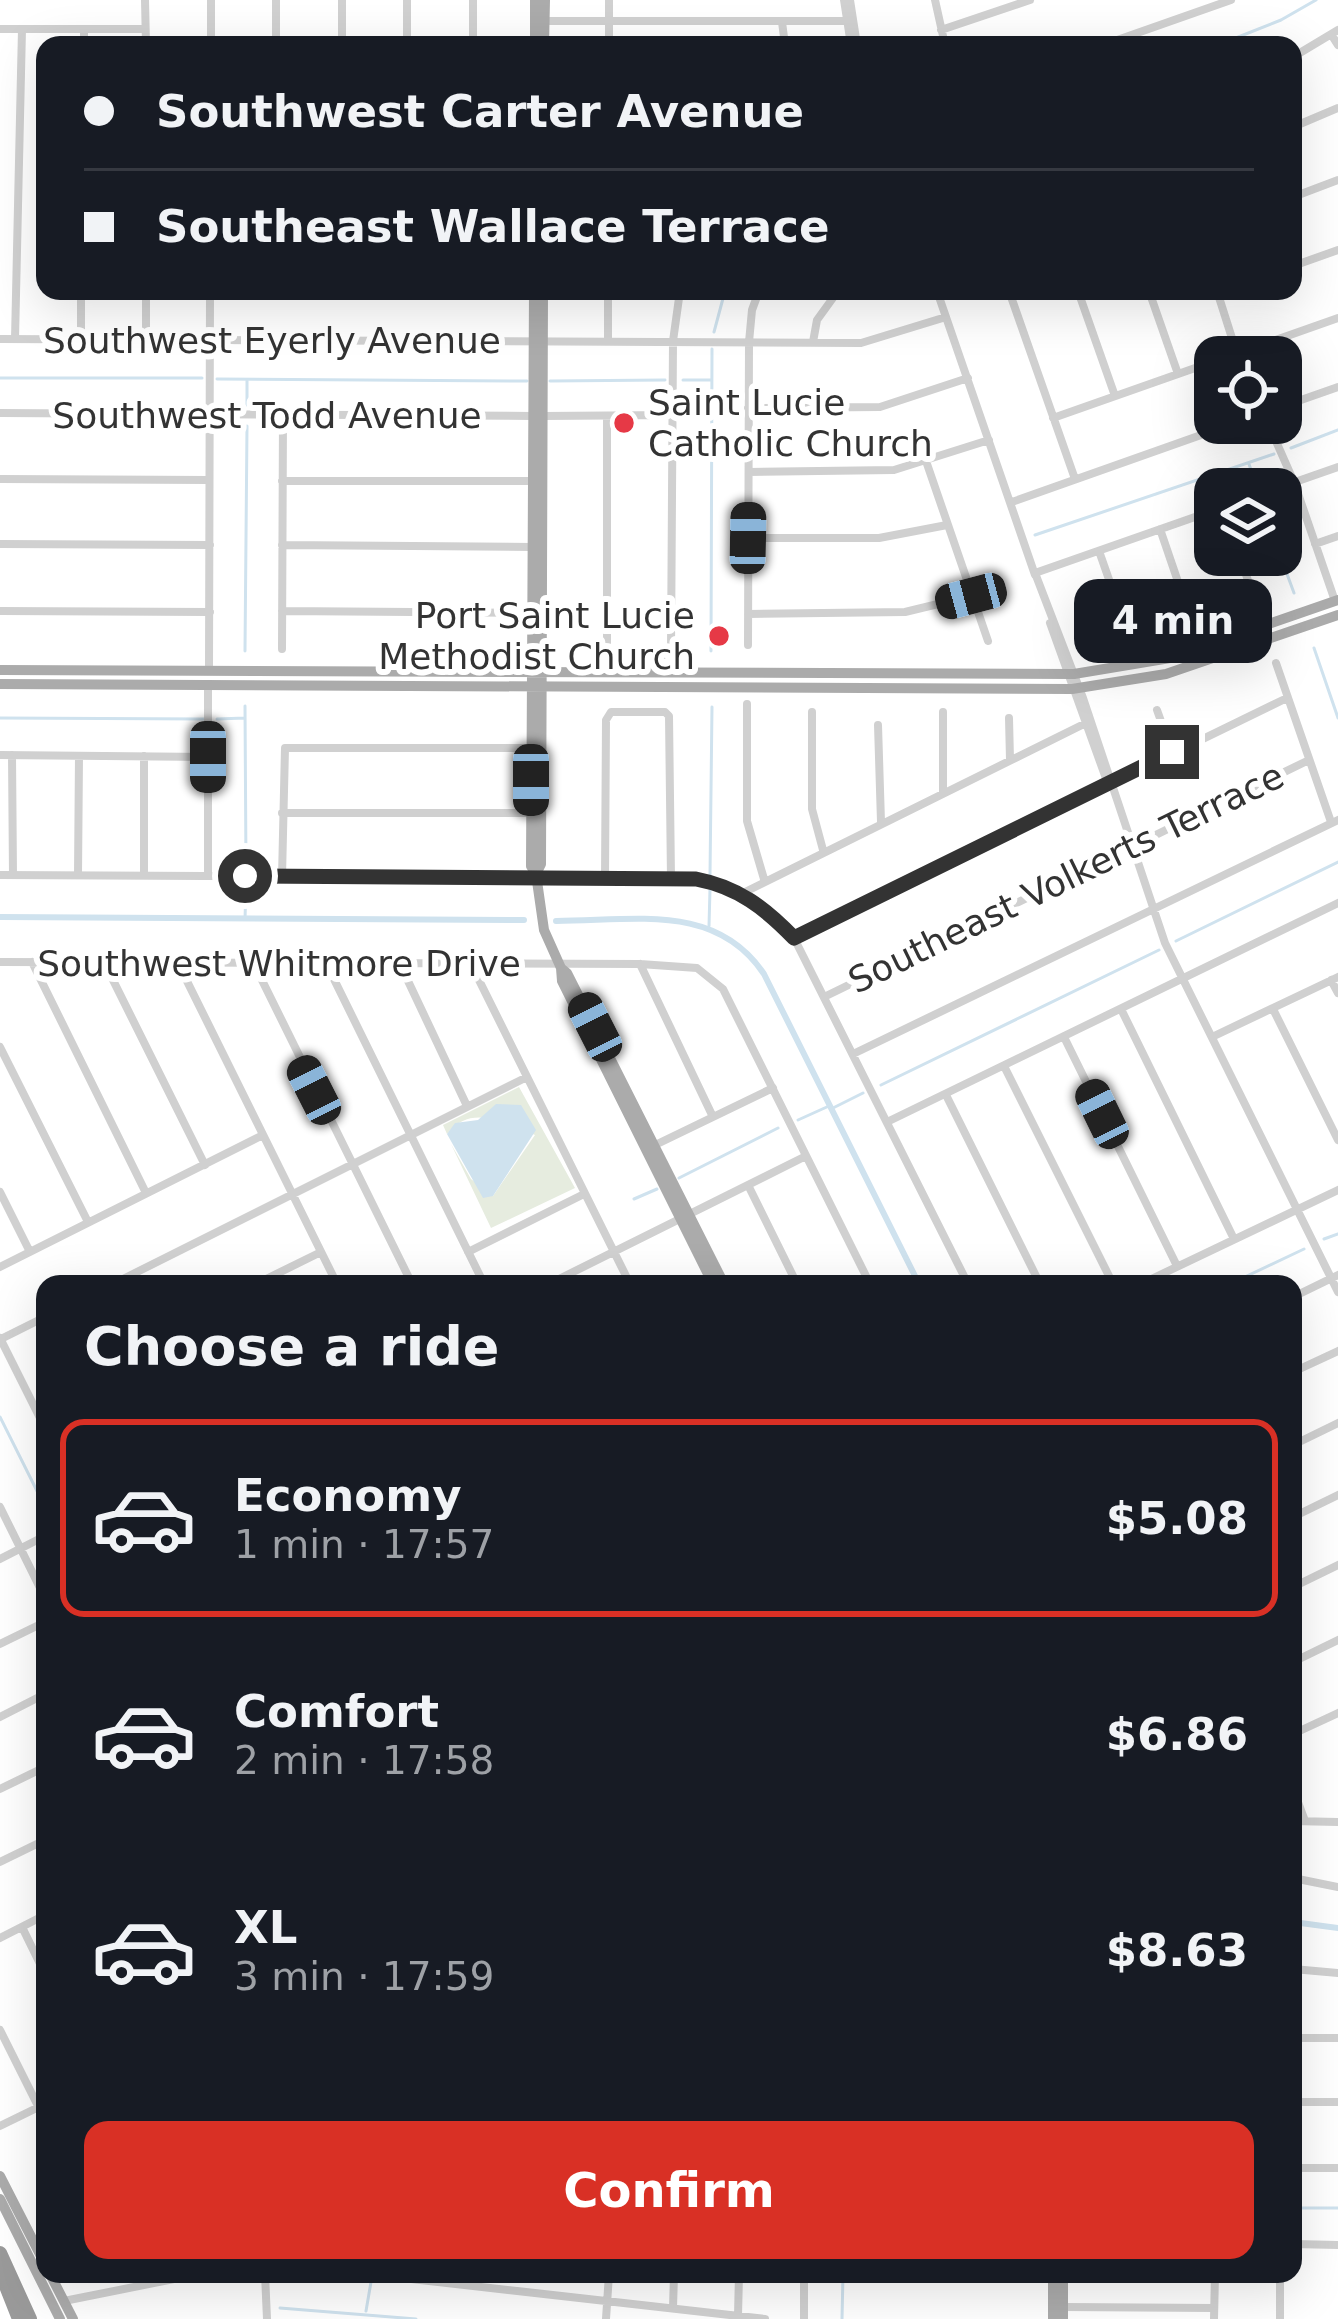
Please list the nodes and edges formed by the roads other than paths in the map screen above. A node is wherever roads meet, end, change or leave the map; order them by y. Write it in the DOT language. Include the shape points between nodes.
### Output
graph roads {
  1 [pos="145,0"];
  2 [pos="211,0"];
  3 [pos="276,0"];
  4 [pos="342,0"];
  5 [pos="407,0"];
  6 [pos="473,0"];
  7 [pos="535,0"];
  8 [pos="544,0"];
  9 [pos="609,0"];
  10 [pos="847,0"];
  11 [pos="935,0"];
  12 [pos="1030,0"];
  13 [pos="1231,0"];
  14 [pos="540,21"];
  15 [pos="609,21"];
  16 [pos="849,21"];
  17 [pos="782,22"];
  18 [pos="0,29"];
  19 [pos="22,29"];
  20 [pos="84,29"];
  21 [pos="146,29"];
  22 [pos="941,30"];
  23 [pos="1335,32"];
  24 [pos="84,36"];
  25 [pos="146,36"];
  26 [pos="211,36"];
  27 [pos="276,36"];
  28 [pos="342,36"];
  29 [pos="407,36"];
  30 [pos="473,36"];
  31 [pos="537,36"];
  32 [pos="542,36"];
  33 [pos="609,36"];
  34 [pos="784,36"];
  35 [pos="852,36"];
  36 [pos="943,36"];
  37 [pos="1142,36"];
  38 [pos="1338,45"];
  39 [pos="1302,52"];
  40 [pos="1338,108"];
  41 [pos="1302,123"];
  42 [pos="1338,180"];
  43 [pos="1302,194"];
  44 [pos="1338,250"];
  45 [pos="1302,263"];
  46 [pos="81,300"];
  47 [pos="146,300"];
  48 [pos="211,300"];
  49 [pos="535,300"];
  50 [pos="542,300"];
  51 [pos="608,300"];
  52 [pos="679,300"];
  53 [pos="757,300"];
  54 [pos="832,300"];
  55 [pos="940,300"];
  56 [pos="1012,300"];
  57 [pos="1081,300"];
  58 [pos="1151,300"];
  59 [pos="1220,300"];
  60 [pos="946,317"];
  61 [pos="1338,318"];
  62 [pos="1229,336"];
  63 [pos="1289,336"];
  64 [pos="81,338"];
  65 [pos="0,339"];
  66 [pos="15,339"];
  67 [pos="146,339"];
  68 [pos="211,339"];
  69 [pos="538,340"];
  70 [pos="608,341"];
  71 [pos="673,341"];
  72 [pos="749,342"];
  73 [pos="813,342"];
  74 [pos="1194,368"];
  75 [pos="1178,374"];
  76 [pos="968,379"];
  77 [pos="1338,387"];
  78 [pos="1115,396"];
  79 [pos="1302,400"];
  80 [pos="748,408"];
  81 [pos="0,413"];
  82 [pos="210,414"];
  83 [pos="283,416"];
  84 [pos="538,416"];
  85 [pos="673,416"];
  86 [pos="608,417"];
  87 [pos="1053,418"];
  88 [pos="1194,437"];
  89 [pos="989,440"];
  90 [pos="926,461"];
  91 [pos="1338,467"];
  92 [pos="748,472"];
  93 [pos="1075,478"];
  94 [pos="0,479"];
  95 [pos="1302,479"];
  96 [pos="209,480"];
  97 [pos="282,481"];
  98 [pos="538,481"];
  99 [pos="1012,502"];
  100 [pos="1302,506"];
  101 [pos="1194,517"];
  102 [pos="946,525"];
  103 [pos="1160,529"];
  104 [pos="1338,536"];
  105 [pos="748,538"];
  106 [pos="0,544"];
  107 [pos="1315,544"];
  108 [pos="210,545"];
  109 [pos="282,545"];
  110 [pos="532,547"];
  111 [pos="1099,550"];
  112 [pos="1035,573"];
  113 [pos="1246,576"];
  114 [pos="971,596"];
  115 [pos="1337,601"];
  116 [pos="0,610"];
  117 [pos="282,611"];
  118 [pos="210,612"];
  119 [pos="531,613"];
  120 [pos="748,614"];
  121 [pos="1338,615"];
  122 [pos="988,641"];
  123 [pos="748,645"];
  124 [pos="1132,645"];
  125 [pos="282,649"];
  126 [pos="1276,662"];
  127 [pos="0,670"];
  128 [pos="209,671"];
  129 [pos="536,672"];
  130 [pos="1071,674"];
  131 [pos="0,684"];
  132 [pos="208,685"];
  133 [pos="536,687"];
  134 [pos="1076,689"];
  135 [pos="1287,698"];
  136 [pos="747,704"];
  137 [pos="1157,710"];
  138 [pos="812,712"];
  139 [pos="943,712"];
  140 [pos="1009,718"];
  141 [pos="1084,724"];
  142 [pos="878,725"];
  143 [pos="531,748"];
  144 [pos="1172,752"];
  145 [pos="0,755"];
  146 [pos="12,755"];
  147 [pos="79,756"];
  148 [pos="143,756"];
  149 [pos="208,757"];
  150 [pos="1010,760"];
  151 [pos="1309,760"];
  152 [pos="1109,785"];
  153 [pos="944,792"];
  154 [pos="282,812"];
  155 [pos="531,813"];
  156 [pos="1335,821"];
  157 [pos="881,822"];
  158 [pos="1130,846"];
  159 [pos="823,850"];
  160 [pos="0,875"];
  161 [pos="13,875"];
  162 [pos="78,875"];
  163 [pos="144,875"];
  164 [pos="208,876"];
  165 [pos="537,876"];
  166 [pos="282,877"];
  167 [pos="605,878"];
  168 [pos="670,878"];
  169 [pos="764,879"];
  170 [pos="743,893"];
  171 [pos="1338,903"];
  172 [pos="1152,909"];
  173 [pos="794,938"];
  174 [pos="0,962"];
  175 [pos="32,962"];
  176 [pos="104,962"];
  177 [pos="253,962"];
  178 [pos="178,963"];
  179 [pos="326,963"];
  180 [pos="400,964"];
  181 [pos="472,964"];
  182 [pos="640,964"];
  183 [pos="560,966"];
  184 [pos="1335,978"];
  185 [pos="1182,980"];
  186 [pos="1338,993"];
  187 [pos="824,997"];
  188 [pos="1121,1009"];
  189 [pos="1273,1009"];
  190 [pos="1064,1037"];
  191 [pos="1212,1037"];
  192 [pos="0,1046"];
  193 [pos="853,1054"];
  194 [pos="1004,1066"];
  195 [pos="525,1078"];
  196 [pos="772,1088"];
  197 [pos="946,1095"];
  198 [pos="467,1106"];
  199 [pos="713,1117"];
  200 [pos="887,1122"];
  201 [pos="262,1135"];
  202 [pos="409,1135"];
  203 [pos="1338,1140"];
  204 [pos="651,1147"];
  205 [pos="806,1156"];
  206 [pos="205,1165"];
  207 [pos="352,1166"];
  208 [pos="748,1185"];
  209 [pos="1338,1190"];
  210 [pos="0,1192"];
  211 [pos="146,1193"];
  212 [pos="584,1194"];
  213 [pos="294,1195"];
  214 [pos="1297,1209"];
  215 [pos="684,1216"];
  216 [pos="88,1223"];
  217 [pos="1234,1239"];
  218 [pos="29,1252"];
  219 [pos="321,1252"];
  220 [pos="468,1252"];
  221 [pos="614,1252"];
  222 [pos="0,1267"];
  223 [pos="1177,1267"];
  224 [pos="131,1275"];
  225 [pos="274,1275"];
  226 [pos="332,1275"];
  227 [pos="407,1275"];
  228 [pos="480,1275"];
  229 [pos="567,1275"];
  230 [pos="626,1275"];
  231 [pos="708,1275"];
  232 [pos="719,1275"];
  233 [pos="793,1275"];
  234 [pos="865,1275"];
  235 [pos="964,1275"];
  236 [pos="1036,1275"];
  237 [pos="1108,1275"];
  238 [pos="1160,1275"];
  239 [pos="1335,1277"];
  240 [pos="1338,1292"];
  241 [pos="1302,1293"];
  242 [pos="36,1321"];
  243 [pos="0,1338"];
  244 [pos="1338,1351"];
  245 [pos="1302,1368"];
  246 [pos="36,1395"];
  247 [pos="30,1398"];
  248 [pos="36,1410"];
  249 [pos="1338,1423"];
  250 [pos="1302,1441"];
  251 [pos="1338,1495"];
  252 [pos="0,1507"];
  253 [pos="1302,1513"];
  254 [pos="36,1540"];
  255 [pos="20,1548"];
  256 [pos="0,1558"];
  257 [pos="1338,1565"];
  258 [pos="36,1580"];
  259 [pos="1302,1583"];
  260 [pos="36,1626"];
  261 [pos="1338,1640"];
  262 [pos="0,1644"];
  263 [pos="1302,1657"];
  264 [pos="36,1699"];
  265 [pos="1338,1713"];
  266 [pos="0,1717"];
  267 [pos="1302,1730"];
  268 [pos="36,1772"];
  269 [pos="0,1790"];
  270 [pos="1302,1813"];
  271 [pos="1305,1821"];
  272 [pos="1338,1822"];
  273 [pos="36,1844"];
  274 [pos="0,1862"];
  275 [pos="1302,1880"];
  276 [pos="1338,1887"];
  277 [pos="36,1920"];
  278 [pos="22,1927"];
  279 [pos="0,1938"];
  280 [pos="36,1956"];
  281 [pos="1302,1970"];
  282 [pos="1338,1973"];
  283 [pos="0,2030"];
  284 [pos="1302,2038"];
  285 [pos="1338,2038"];
  286 [pos="36,2094"];
  287 [pos="1302,2102"];
  288 [pos="1338,2102"];
  289 [pos="36,2108"];
  290 [pos="0,2126"];
  291 [pos="1302,2168"];
  292 [pos="1338,2168"];
  293 [pos="0,2176"];
  294 [pos="0,2199"];
  295 [pos="1302,2245"];
  296 [pos="1338,2245"];
  297 [pos="0,2253"];
  298 [pos="36,2257"];
  299 [pos="36,2259"];
  300 [pos="0,2271"];
  301 [pos="47,2283"];
  302 [pos="53,2283"];
  303 [pos="126,2283"];
  304 [pos="144,2283"];
  305 [pos="266,2283"];
  306 [pos="461,2283"];
  307 [pos="609,2283"];
  308 [pos="674,2283"];
  309 [pos="739,2283"];
  310 [pos="805,2283"];
  311 [pos="1054,2283"];
  312 [pos="1064,2283"];
  313 [pos="1214,2283"];
  314 [pos="1280,2283"];
  315 [pos="127,2286"];
  316 [pos="608,2302"];
  317 [pos="673,2308"];
  318 [pos="64,2313"];
  319 [pos="1063,2313"];
  320 [pos="1214,2314"];
  321 [pos="739,2316"];
  322 [pos="19,2319"];
  323 [pos="30,2319"];
  324 [pos="267,2319"];
  325 [pos="606,2319"];
  326 [pos="765,2319"];
  327 [pos="804,2319"];
  328 [pos="1053,2319"];
  329 [pos="1280,2319"];
  1 -- 21 [label="street"];
  2 -- 26 [label="street"];
  3 -- 27 [label="street"];
  4 -- 28 [label="street"];
  5 -- 29 [label="street"];
  6 -- 30 [label="street"];
  7 -- 14 [label="main road"];
  8 -- 14 [label="main road"];
  9 -- 15 [label="street"];
  10 -- 16 [label="street"];
  11 -- 22 [label="street"];
  12 -- 22 [label="street"];
  13 -- 37 [label="street"];
  14 -- 15 [label="street"];
  14 -- 31 [label="main road"];
  14 -- 32 [label="main road"];
  15 -- 17 [label="street"];
  15 -- 33 [label="street"];
  16 -- 17 [label="street"];
  16 -- 35 [label="street"];
  17 -- 34 [label="street"];
  18 -- 19 [label="street"];
  19 -- 20 [label="street"];
  19 -- 66 [label="street"];
  20 -- 21 [label="street"];
  20 -- 24 [label="street"];
  21 -- 25 [label="street"];
  22 -- 36 [label="street"];
  23 -- 38 [label="street"];
  23 -- 39 [label="street"];
  40 -- 41 [label="street"];
  42 -- 43 [label="street"];
  44 -- 45 [label="street"];
  46 -- 64 [label="street"];
  47 -- 67 [label="street"];
  48 -- 68 [label="street"];
  49 -- 69 [label="main road"];
  50 -- 69 [label="main road"];
  51 -- 70 [label="street"];
  52 -- 71 [label="street"];
  53 -- 72 [label="street"];
  54 -- 73 [label="street"];
  55 -- 60 [label="street"];
  56 -- 87 [label="street"];
  57 -- 78 [label="street"];
  58 -- 75 [label="street"];
  59 -- 62 [label="street"];
  60 -- 73 [label="street, Southwest Eyerly Avenue" via="877,341"];
  60 -- 76 [label="street"];
  61 -- 63 [label="street"];
  64 -- 66 [label="street, Southwest Eyerly Avenue"];
  64 -- 67 [label="street, Southwest Eyerly Avenue"];
  65 -- 66 [label="street, Southwest Eyerly Avenue"];
  67 -- 68 [label="street, Southwest Eyerly Avenue"];
  68 -- 69 [label="street, Southwest Eyerly Avenue"];
  68 -- 82 [label="street"];
  69 -- 70 [label="street, Southwest Eyerly Avenue"];
  69 -- 84 [label="main road"];
  70 -- 71 [label="street, Southwest Eyerly Avenue"];
  71 -- 72 [label="street, Southwest Eyerly Avenue"];
  71 -- 85 [label="street"];
  72 -- 73 [label="street, Southwest Eyerly Avenue"];
  72 -- 80 [label="street"];
  74 -- 75 [label="street"];
  75 -- 78 [label="street"];
  76 -- 80 [label="street" via="880,406"];
  76 -- 89 [label="street"];
  77 -- 79 [label="street"];
  78 -- 87 [label="street"];
  80 -- 92 [label="street"];
  81 -- 82 [label="street, Southwest Todd Avenue"];
  82 -- 83 [label="street, Southwest Todd Avenue"];
  82 -- 96 [label="street"];
  83 -- 84 [label="street, Southwest Todd Avenue"];
  83 -- 97 [label="street"];
  84 -- 86 [label="street, Southwest Todd Avenue"];
  84 -- 98 [label="main road"];
  85 -- 86 [label="street, Southwest Todd Avenue"];
  85 -- 86 [label="street" via="671,650 663,657 607,652"];
  87 -- 93 [label="street"];
  88 -- 93 [label="street"];
  89 -- 90 [label="street"];
  89 -- 99 [label="street"];
  90 -- 92 [label="street" via="871,472"];
  90 -- 102 [label="street"];
  91 -- 95 [label="street"];
  92 -- 105 [label="street"];
  93 -- 99 [label="street"];
  94 -- 96 [label="street"];
  96 -- 108 [label="street"];
  97 -- 98 [label="street"];
  97 -- 109 [label="street"];
  98 -- 110 [label="main road"];
  98 -- 129 [label="main road"];
  99 -- 112 [label="street"];
  100 -- 107 [label="street"];
  101 -- 103 [label="street"];
  102 -- 105 [label="street" via="880,538"];
  102 -- 114 [label="street"];
  103 -- 111 [label="street"];
  103 -- 113 [label="street" via="1193,615 1248,601"];
  104 -- 107 [label="street"];
  105 -- 120 [label="street"];
  106 -- 108 [label="street"];
  107 -- 115 [label="street"];
  108 -- 118 [label="street"];
  109 -- 110 [label="street"];
  109 -- 117 [label="street"];
  110 -- 119 [label="main road"];
  111 -- 112 [label="street"];
  111 -- 124 [label="street"];
  112 -- 130 [label="street"];
  114 -- 120 [label="street" via="904,612"];
  114 -- 122 [label="street"];
  115 -- 130 [label="main road" via="1156,662"];
  116 -- 118 [label="street"];
  117 -- 119 [label="street"];
  117 -- 125 [label="street"];
  118 -- 128 [label="street"];
  119 -- 129 [label="main road"];
  120 -- 123 [label="street"];
  121 -- 134 [label="main road" via="1166,674"];
  126 -- 135 [label="street"];
  127 -- 128 [label="main road"];
  128 -- 129 [label="main road"];
  129 -- 130 [label="main road"];
  129 -- 133 [label="main road"];
  130 -- 134 [label="street"];
  131 -- 132 [label="main road"];
  132 -- 133 [label="main road"];
  132 -- 149 [label="street"];
  133 -- 134 [label="main road"];
  133 -- 143 [label="main road"];
  133 -- 165 [label="main road"];
  134 -- 141 [label="street"];
  134 -- 152 [label="street"];
  135 -- 144 [label="street"];
  135 -- 151 [label="street"];
  136 -- 169 [label="street" via="747,821"];
  137 -- 144 [label="street"];
  138 -- 159 [label="street" via="812,809"];
  139 -- 153 [label="street"];
  140 -- 150 [label="street"];
  141 -- 150 [label="street"];
  141 -- 152 [label="street"];
  142 -- 157 [label="street"];
  143 -- 154 [label="street" via="284,748"];
  143 -- 155 [label="main road"];
  144 -- 152 [label="street"];
  145 -- 146 [label="street"];
  146 -- 147 [label="street"];
  146 -- 161 [label="street"];
  147 -- 148 [label="street"];
  147 -- 162 [label="street"];
  148 -- 149 [label="street"];
  148 -- 163 [label="street"];
  149 -- 164 [label="street"];
  150 -- 153 [label="street"];
  151 -- 156 [label="street"];
  151 -- 158 [label="street, Southeast Volkerts Terrace"];
  152 -- 158 [label="street"];
  152 -- 173 [label="street"];
  153 -- 157 [label="street"];
  154 -- 155 [label="street"];
  154 -- 166 [label="street"];
  155 -- 165 [label="main road"];
  156 -- 172 [label="street"];
  157 -- 159 [label="street"];
  158 -- 172 [label="street"];
  158 -- 187 [label="street, Southeast Volkerts Terrace"];
  159 -- 169 [label="street"];
  160 -- 161 [label="street"];
  161 -- 162 [label="street"];
  162 -- 163 [label="street"];
  163 -- 164 [label="street"];
  164 -- 166 [label="street"];
  165 -- 166 [label="street"];
  165 -- 167 [label="street"];
  165 -- 183 [label="main road" via="538,909"];
  167 -- 168 [label="street"];
  167 -- 168 [label="street" via="608,715 664,712"];
  168 -- 170 [label="street"];
  169 -- 170 [label="street"];
  170 -- 173 [label="street"];
  171 -- 185 [label="street"];
  172 -- 185 [label="street"];
  172 -- 193 [label="street"];
  173 -- 187 [label="street"];
  174 -- 175 [label="street, Southwest Whitmore Drive"];
  175 -- 176 [label="street, Southwest Whitmore Drive"];
  175 -- 211 [label="street"];
  176 -- 178 [label="street, Southwest Whitmore Drive"];
  176 -- 206 [label="street"];
  177 -- 178 [label="street, Southwest Whitmore Drive"];
  177 -- 179 [label="street, Southwest Whitmore Drive"];
  177 -- 207 [label="street"];
  178 -- 201 [label="street"];
  179 -- 180 [label="street, Southwest Whitmore Drive"];
  179 -- 202 [label="street"];
  180 -- 181 [label="street, Southwest Whitmore Drive"];
  180 -- 198 [label="street"];
  181 -- 183 [label="street, Southwest Whitmore Drive"];
  181 -- 195 [label="street"];
  182 -- 183 [label="street, Southwest Whitmore Drive"];
  182 -- 196 [label="street, Southwest Whitmore Drive" via="682,964 716,979"];
  182 -- 199 [label="street"];
  183 -- 204 [label="main road"];
  184 -- 186 [label="street"];
  184 -- 189 [label="street"];
  185 -- 188 [label="street"];
  185 -- 191 [label="street"];
  187 -- 193 [label="street"];
  188 -- 190 [label="street"];
  188 -- 217 [label="street"];
  189 -- 191 [label="street"];
  189 -- 203 [label="street"];
  190 -- 194 [label="street"];
  190 -- 223 [label="street"];
  191 -- 214 [label="street"];
  192 -- 216 [label="street"];
  193 -- 200 [label="street"];
  194 -- 197 [label="street"];
  194 -- 237 [label="street"];
  195 -- 198 [label="street"];
  195 -- 212 [label="street"];
  196 -- 199 [label="street"];
  196 -- 205 [label="street"];
  197 -- 200 [label="street"];
  197 -- 236 [label="street"];
  198 -- 202 [label="street"];
  199 -- 204 [label="street"];
  200 -- 235 [label="street"];
  201 -- 206 [label="street"];
  201 -- 213 [label="street"];
  202 -- 207 [label="street"];
  202 -- 220 [label="street"];
  204 -- 215 [label="main road"];
  205 -- 208 [label="street"];
  205 -- 234 [label="street"];
  206 -- 211 [label="street"];
  207 -- 213 [label="street"];
  207 -- 227 [label="street"];
  208 -- 215 [label="street"];
  208 -- 233 [label="street"];
  209 -- 214 [label="street"];
  210 -- 218 [label="street"];
  211 -- 216 [label="street"];
  212 -- 220 [label="street"];
  212 -- 221 [label="street"];
  213 -- 219 [label="street"];
  213 -- 224 [label="street"];
  214 -- 217 [label="street"];
  214 -- 239 [label="street"];
  215 -- 221 [label="street"];
  215 -- 231 [label="main road"];
  215 -- 232 [label="main road"];
  216 -- 218 [label="street"];
  217 -- 223 [label="street"];
  218 -- 222 [label="street"];
  219 -- 225 [label="street"];
  219 -- 226 [label="street"];
  220 -- 228 [label="street"];
  221 -- 229 [label="street"];
  221 -- 230 [label="street"];
  223 -- 238 [label="street"];
  239 -- 240 [label="street"];
  239 -- 241 [label="street"];
  242 -- 243 [label="street"];
  243 -- 247 [label="street"];
  244 -- 245 [label="street"];
  246 -- 247 [label="street"];
  247 -- 248 [label="street"];
  249 -- 250 [label="street"];
  251 -- 253 [label="street"];
  252 -- 255 [label="street"];
  254 -- 255 [label="street"];
  255 -- 256 [label="street"];
  255 -- 258 [label="street"];
  257 -- 259 [label="street"];
  260 -- 262 [label="street"];
  261 -- 263 [label="street"];
  264 -- 266 [label="street"];
  265 -- 267 [label="street"];
  268 -- 269 [label="street"];
  270 -- 271 [label="street"];
  271 -- 272 [label="street"];
  273 -- 274 [label="street"];
  275 -- 276 [label="street"];
  277 -- 278 [label="street"];
  278 -- 279 [label="street"];
  278 -- 280 [label="street"];
  281 -- 282 [label="street"];
  283 -- 286 [label="street"];
  284 -- 285 [label="street"];
  287 -- 288 [label="street"];
  289 -- 290 [label="street"];
  291 -- 292 [label="street"];
  293 -- 298 [label="main road"];
  294 -- 299 [label="main road"];
  295 -- 296 [label="street"];
  297 -- 323 [label="highway"];
  300 -- 322 [label="highway"];
  301 -- 318 [label="main road"];
  302 -- 318 [label="main road"];
  303 -- 315 [label="street"];
  304 -- 315 [label="street"];
  305 -- 324 [label="street"];
  306 -- 316 [label="street"];
  307 -- 316 [label="street"];
  308 -- 317 [label="street"];
  309 -- 321 [label="street"];
  310 -- 327 [label="street"];
  311 -- 328 [label="main road"];
  312 -- 319 [label="main road"];
  313 -- 320 [label="street"];
  314 -- 329 [label="street"];
  315 -- 318 [label="street"];
  316 -- 317 [label="street"];
  316 -- 325 [label="street"];
  317 -- 321 [label="street"];
  319 -- 320 [label="street"];
  321 -- 326 [label="street"];
}
